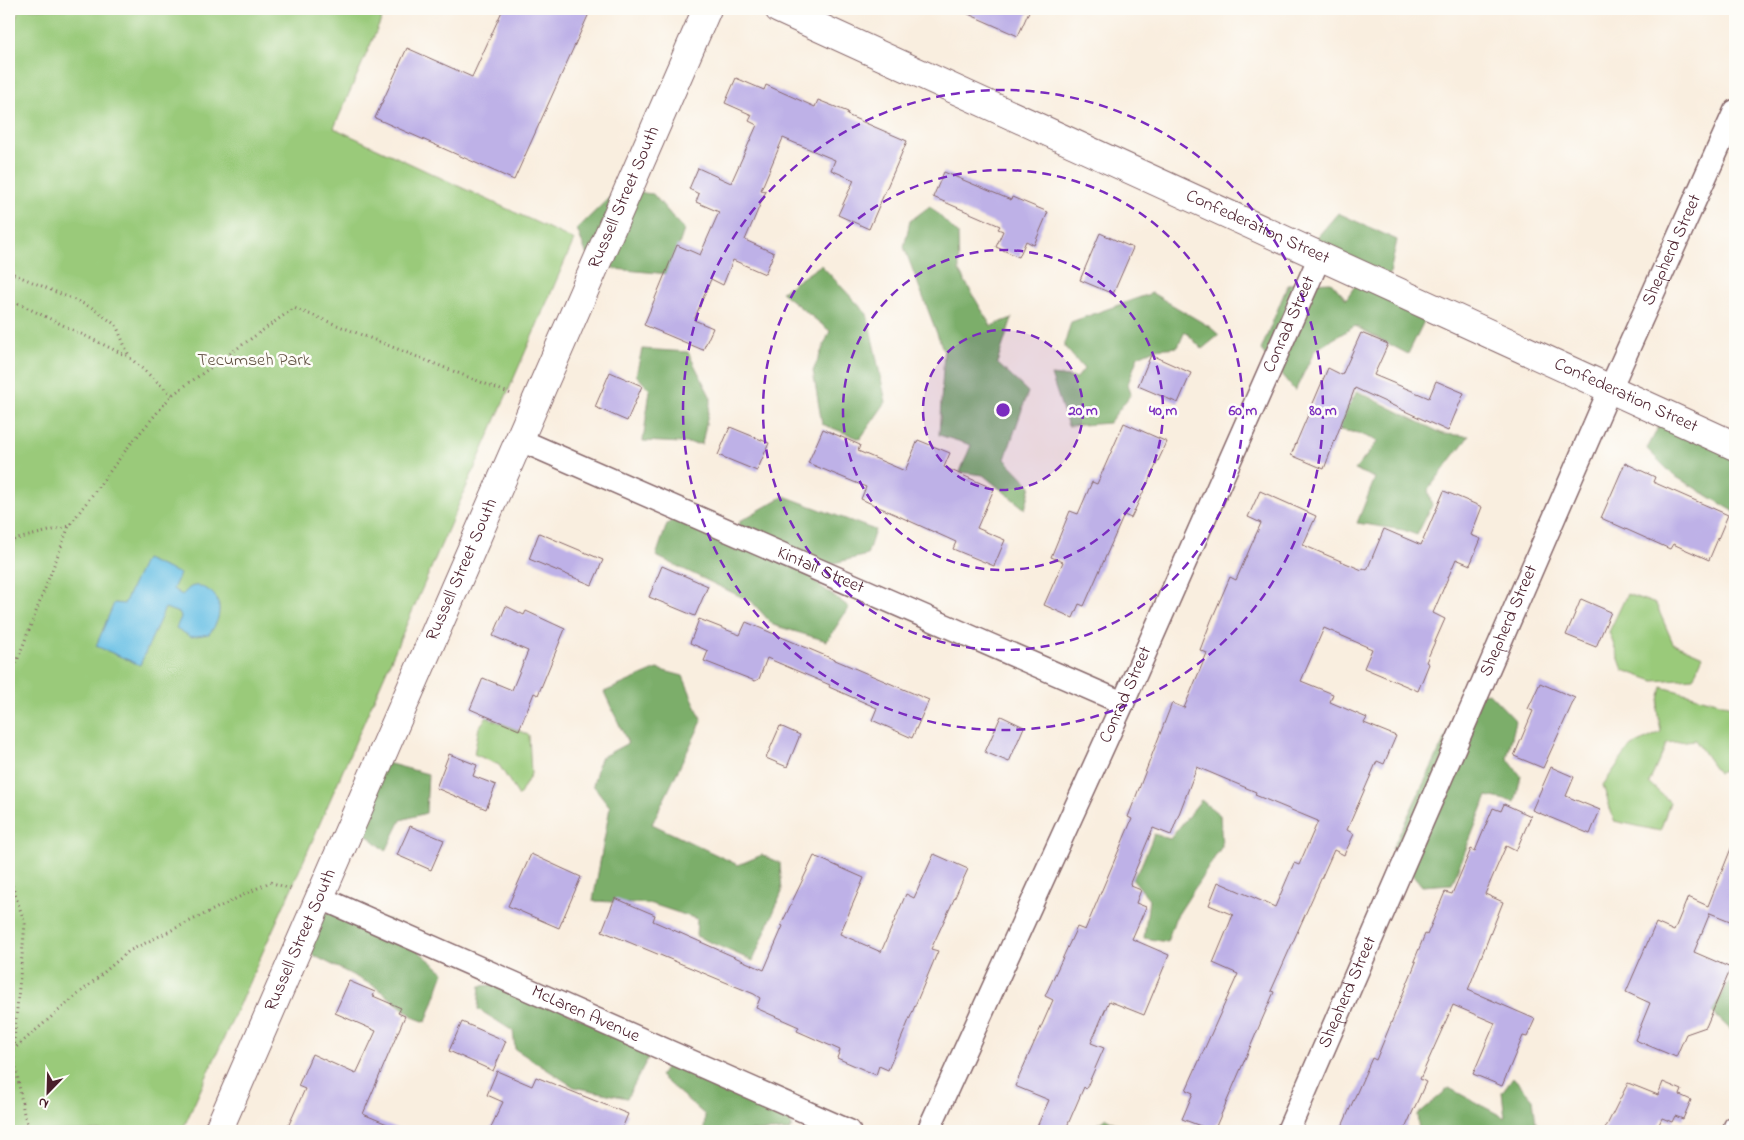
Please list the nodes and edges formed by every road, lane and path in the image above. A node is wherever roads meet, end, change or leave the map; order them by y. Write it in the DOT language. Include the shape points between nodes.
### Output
graph roads {
  1 [pos="707,9"];
  2 [pos="779,9"];
  3 [pos="1735,111"];
  4 [pos="1320,256"];
  5 [pos="9,272"];
  6 [pos="9,300"];
  7 [pos="129,357"];
  8 [pos="1610,389"];
  9 [pos="172,395"];
  10 [pos="534,403"];
  11 [pos="518,439"];
  12 [pos="1735,446"];
  13 [pos="69,526"];
  14 [pos="9,541"];
  15 [pos="9,682"];
  16 [pos="1123,702"];
  17 [pos="9,876"];
  18 [pos="321,898"];
  19 [pos="13,1051"];
  20 [pos="9,1053"];
  21 [pos="1735,1127"];
  22 [pos="30,1131"];
  23 [pos="218,1131"];
  24 [pos="849,1131"];
  25 [pos="928,1131"];
  26 [pos="1288,1131"];
  27 [pos="1734,1131"];
  1 -- 10 [label="street, Russell Street South"];
  2 -- 4 [label="street, Confederation Street"];
  3 -- 8 [label="street, Shepherd Street"];
  4 -- 8 [label="street, Confederation Street"];
  4 -- 16 [label="street, Conrad Street"];
  5 -- 7 [label="path" via="91,307 116,325"];
  6 -- 7 [label="path"];
  7 -- 9 [label="path"];
  8 -- 12 [label="street, Confederation Street"];
  8 -- 26 [label="street, Shepherd Street"];
  9 -- 10 [label="path" via="294,308"];
  9 -- 13 [label="path"];
  10 -- 11 [label="street, Russell Street South"];
  11 -- 16 [label="street, Kintail Street"];
  11 -- 18 [label="street, Russell Street South"];
  13 -- 14 [label="path"];
  13 -- 15 [label="path"];
  16 -- 25 [label="street, Conrad Street"];
  17 -- 19 [label="path" via="25,924"];
  18 -- 19 [label="path" via="270,882 128,951"];
  18 -- 23 [label="street, Russell Street South"];
  18 -- 24 [label="street, McLaren Avenue"];
  19 -- 20 [label="path"];
  19 -- 22 [label="path"];
  21 -- 27 [label="street"];
}
